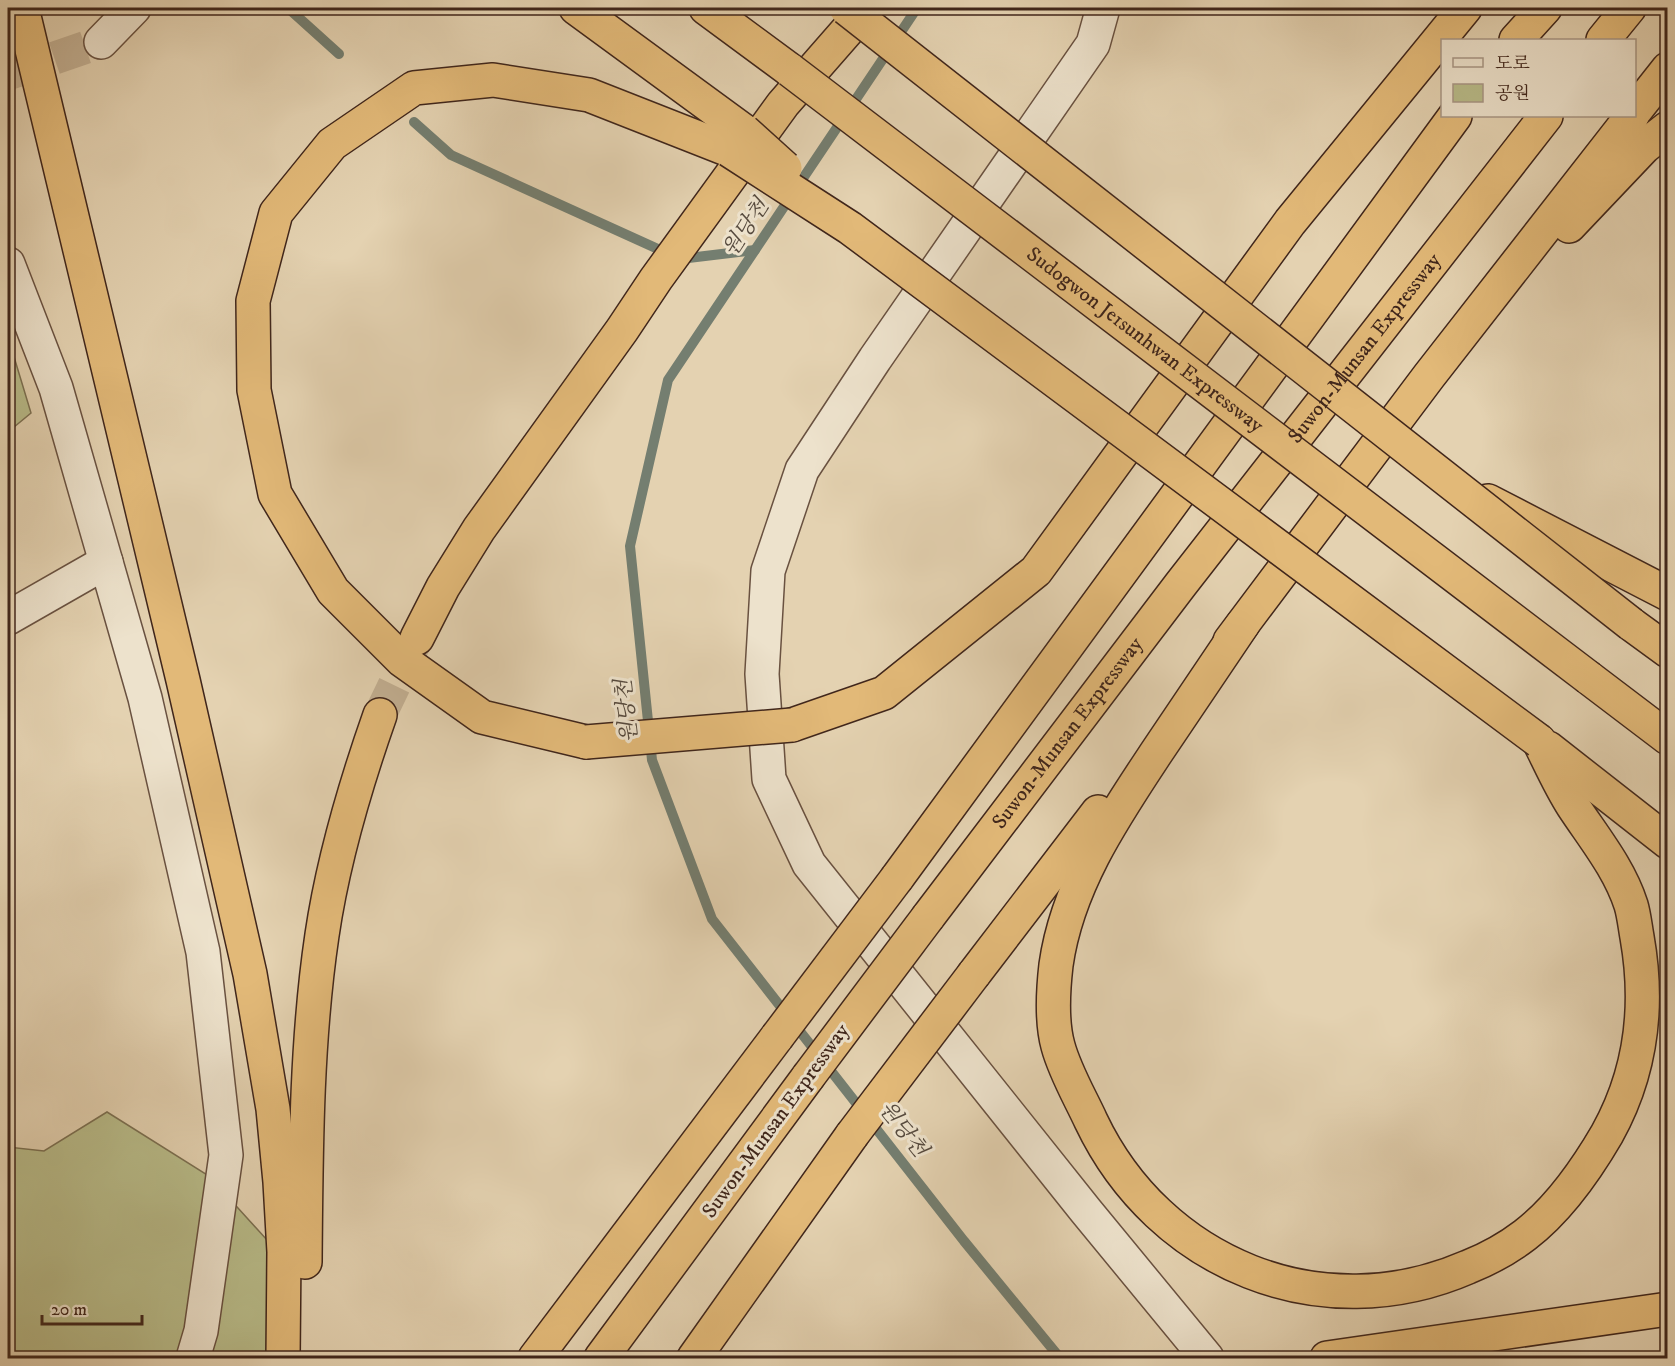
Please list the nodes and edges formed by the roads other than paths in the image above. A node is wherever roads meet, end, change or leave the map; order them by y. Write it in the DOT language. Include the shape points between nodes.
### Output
graph roads {
  1 [pos="22,8"];
  2 [pos="134,8"];
  3 [pos="576,8"];
  4 [pos="706,8"];
  5 [pos="846,8"];
  6 [pos="867,8"];
  7 [pos="1103,8"];
  8 [pos="1465,8"];
  9 [pos="1545,8"];
  10 [pos="1629,8"];
  11 [pos="1517,39"];
  12 [pos="1604,39"];
  13 [pos="101,42"];
  14 [pos="1668,69"];
  15 [pos="1636,111"];
  16 [pos="1454,117"];
  17 [pos="1545,117"];
  18 [pos="1631,117"];
  19 [pos="1668,128"];
  20 [pos="737,140"];
  21 [pos="8,264"];
  22 [pos="1429,376"];
  23 [pos="1448,480"];
  24 [pos="106,562"];
  25 [pos="1662,592"];
  26 [pos="8,618"];
  27 [pos="1243,624"];
  28 [pos="417,638"];
  29 [pos="1668,651"];
  30 [pos="380,715"];
  31 [pos="1668,738"];
  32 [pos="1539,741"];
  33 [pos="1668,842"];
  34 [pos="1668,1309"];
  35 [pos="193,1359"];
  36 [pos="283,1359"];
  37 [pos="297,1359"];
  38 [pos="535,1359"];
  39 [pos="601,1359"];
  40 [pos="694,1359"];
  41 [pos="1207,1359"];
  42 [pos="1327,1359"];
  1 -- 36 [label="highway" via="250,974 273,1109 280,1182"];
  2 -- 13 [label="street"];
  3 -- 20 [label="highway"];
  4 -- 31 [label="highway, Sudogwon Je1sunhwan Expressway, bridge"];
  5 -- 23 [label="highway, bridge"];
  6 -- 28 [label="highway" via="783,104 696,221 479,530"];
  7 -- 41 [label="street" via="1093,44 802,470 768,571 762,674 769,779 809,864"];
  8 -- 20 [label="highway, bridge" via="1290,222 1036,571 885,693 792,725 586,742 482,717 402,660 333,591 275,494 254,390 252,301 276,213 332,144 414,88 493,80 589,95"];
  9 -- 11 [label="highway"];
  10 -- 12 [label="highway"];
  14 -- 15 [label="highway"];
  16 -- 38 [label="highway, bridge" via="897,878"];
  17 -- 39 [label="highway, Suwon-Munsan Expressway, bridge" via="1181,584 808,1077"];
  18 -- 22 [label="highway"];
  19 -- 22 [label="highway" via="1644,147"];
  20 -- 32 [label="highway, bridge"];
  21 -- 24 [label="street" via="56,388"];
  22 -- 27 [label="highway"];
  23 -- 25 [label="highway, bridge"];
  23 -- 29 [label="highway, bridge"];
  24 -- 26 [label="street"];
  24 -- 35 [label="street" via="145,698 204,951 226,1155 201,1331"];
  27 -- 32 [label="highway" via="1121,807 1088,864 1065,921 1056,966 1053,1012 1058,1046 1077,1092 1101,1141 1128,1183 1162,1218 1198,1246 1239,1268 1283,1284 1322,1290 1365,1292 1443,1278 1486,1259 1525,1235 1556,1206 1617,1116 1632,1078 1641,1026 1643,985 1630,904 1610,859 1571,803"];
  27 -- 40 [label="highway, bridge" via="852,1135"];
  30 -- 37 [label="highway" via="339,847 322,933 313,1011 305,1268"];
  32 -- 33 [label="highway"];
  34 -- 42 [label="highway"];
}
